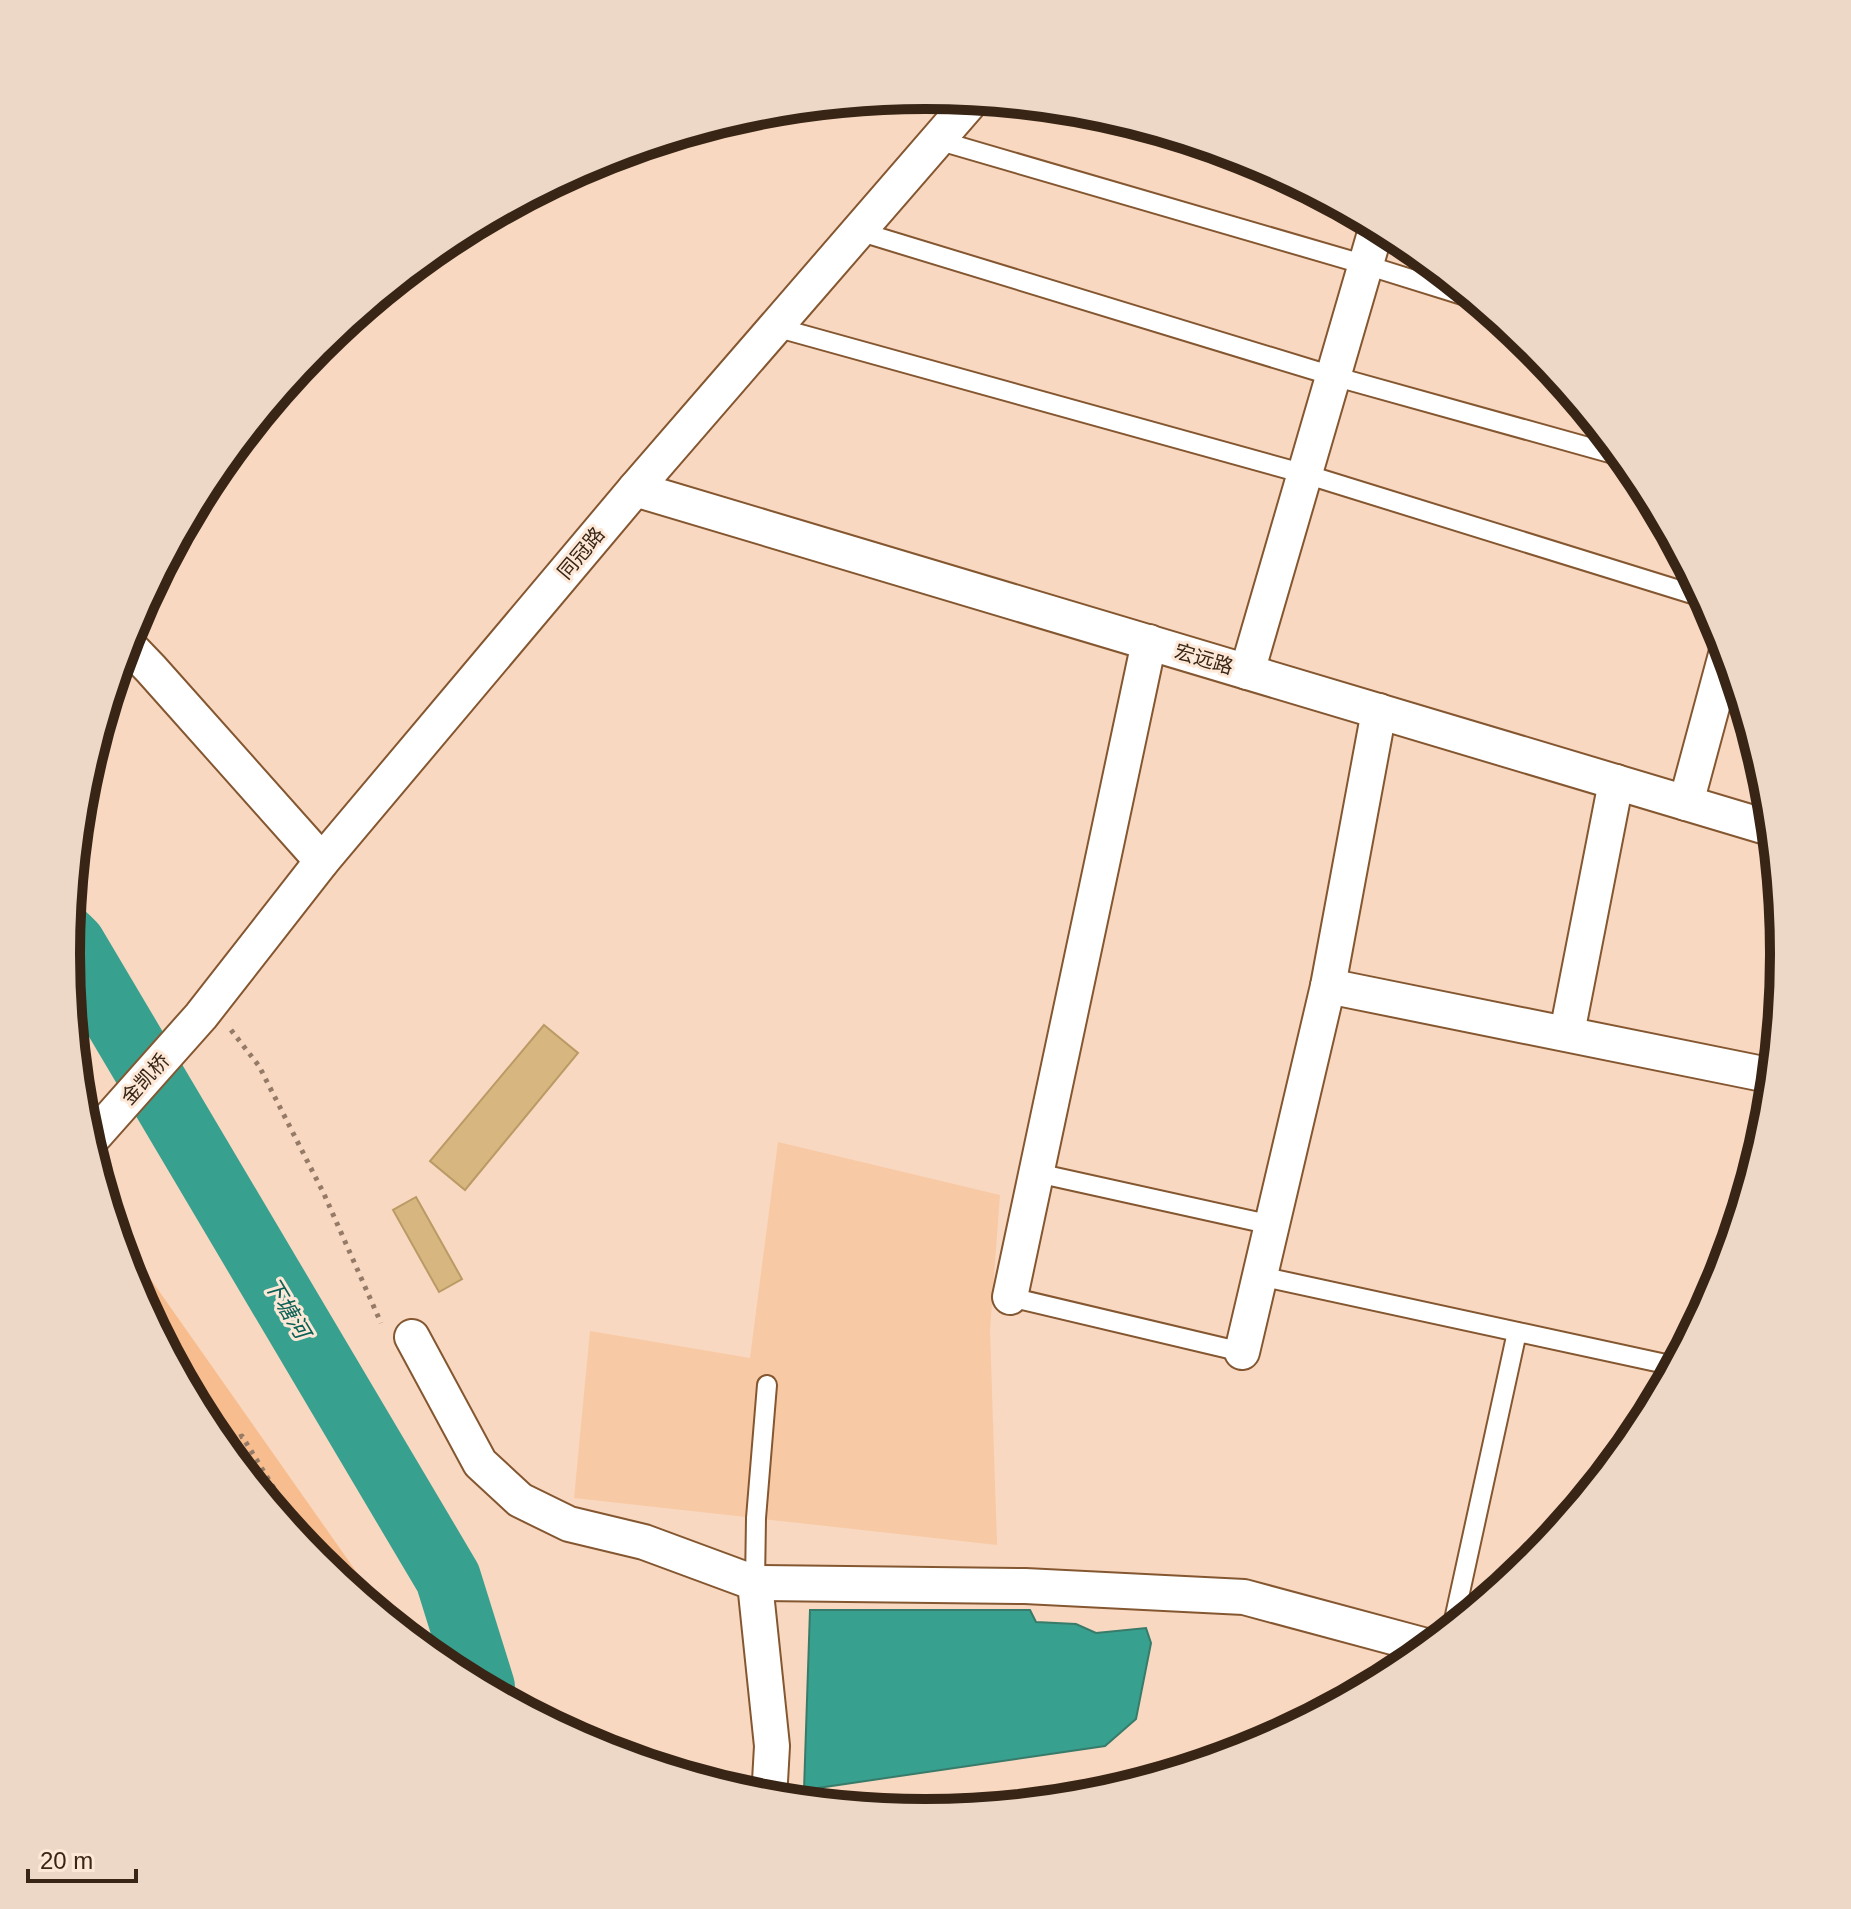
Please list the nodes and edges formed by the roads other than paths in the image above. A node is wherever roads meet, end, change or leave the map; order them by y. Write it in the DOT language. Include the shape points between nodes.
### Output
graph roads {
  1 [pos="963,110"];
  2 [pos="937,140"];
  3 [pos="858,231"];
  4 [pos="1374,238"];
  5 [pos="1366,265"];
  6 [pos="1448,291"];
  7 [pos="775,327"];
  8 [pos="1333,376"];
  9 [pos="1604,452"];
  10 [pos="1305,474"];
  11 [pos="635,489"];
  12 [pos="1690,593"];
  13 [pos="1149,642"];
  14 [pos="136,653"];
  15 [pos="1722,671"];
  16 [pos="1247,672"];
  17 [pos="1379,711"];
  18 [pos="1616,782"];
  19 [pos="1686,803"];
  20 [pos="1761,825"];
  21 [pos="322,861"];
  22 [pos="1328,986"];
  23 [pos="206,1010"];
  24 [pos="1567,1033"];
  25 [pos="1763,1074"];
  26 [pos="99,1131"];
  27 [pos="1037,1173"];
  28 [pos="1272,1225"];
  29 [pos="1260,1276"];
  30 [pos="1010,1297"];
  31 [pos="1517,1332"];
  32 [pos="412,1337"];
  33 [pos="1242,1352"];
  34 [pos="1665,1364"];
  35 [pos="767,1385"];
  36 [pos="755,1583"];
  37 [pos="1456,1612"];
  38 [pos="1415,1643"];
  39 [pos="770,1785"];
  1 -- 2 [label="street, 同冠路"];
  2 -- 3 [label="street, 同冠路"];
  2 -- 5 [label="lane"];
  3 -- 7 [label="street, 同冠路"];
  3 -- 8 [label="lane"];
  4 -- 5 [label="street"];
  5 -- 6 [label="lane"];
  5 -- 8 [label="street"];
  7 -- 10 [label="lane"];
  7 -- 11 [label="street, 同冠路"];
  8 -- 9 [label="lane"];
  8 -- 10 [label="street"];
  10 -- 12 [label="lane"];
  10 -- 16 [label="street"];
  11 -- 13 [label="street, 宏远路"];
  11 -- 21 [label="street, 同冠路"];
  13 -- 16 [label="street, 宏远路"];
  13 -- 27 [label="street"];
  14 -- 21 [label="street"];
  15 -- 19 [label="street"];
  16 -- 17 [label="street, 宏远路"];
  17 -- 18 [label="street, 宏远路"];
  17 -- 22 [label="street"];
  18 -- 19 [label="street, 宏远路"];
  18 -- 24 [label="street"];
  19 -- 20 [label="street, 宏远路"];
  21 -- 23 [label="street, 同冠路"];
  22 -- 24 [label="street"];
  22 -- 28 [label="street"];
  23 -- 26 [label="street, 金凯桥"];
  24 -- 25 [label="street"];
  27 -- 28 [label="lane"];
  27 -- 30 [label="street"];
  28 -- 29 [label="street"];
  29 -- 31 [label="lane"];
  29 -- 33 [label="street"];
  30 -- 33 [label="lane"];
  31 -- 34 [label="lane"];
  31 -- 37 [label="lane"];
  32 -- 36 [label="street" via="480,1463 520,1500 569,1524 644,1542"];
  35 -- 36 [label="lane"];
  36 -- 38 [label="street" via="1025,1586 1244,1597"];
  36 -- 39 [label="street" via="772,1746"];
}
